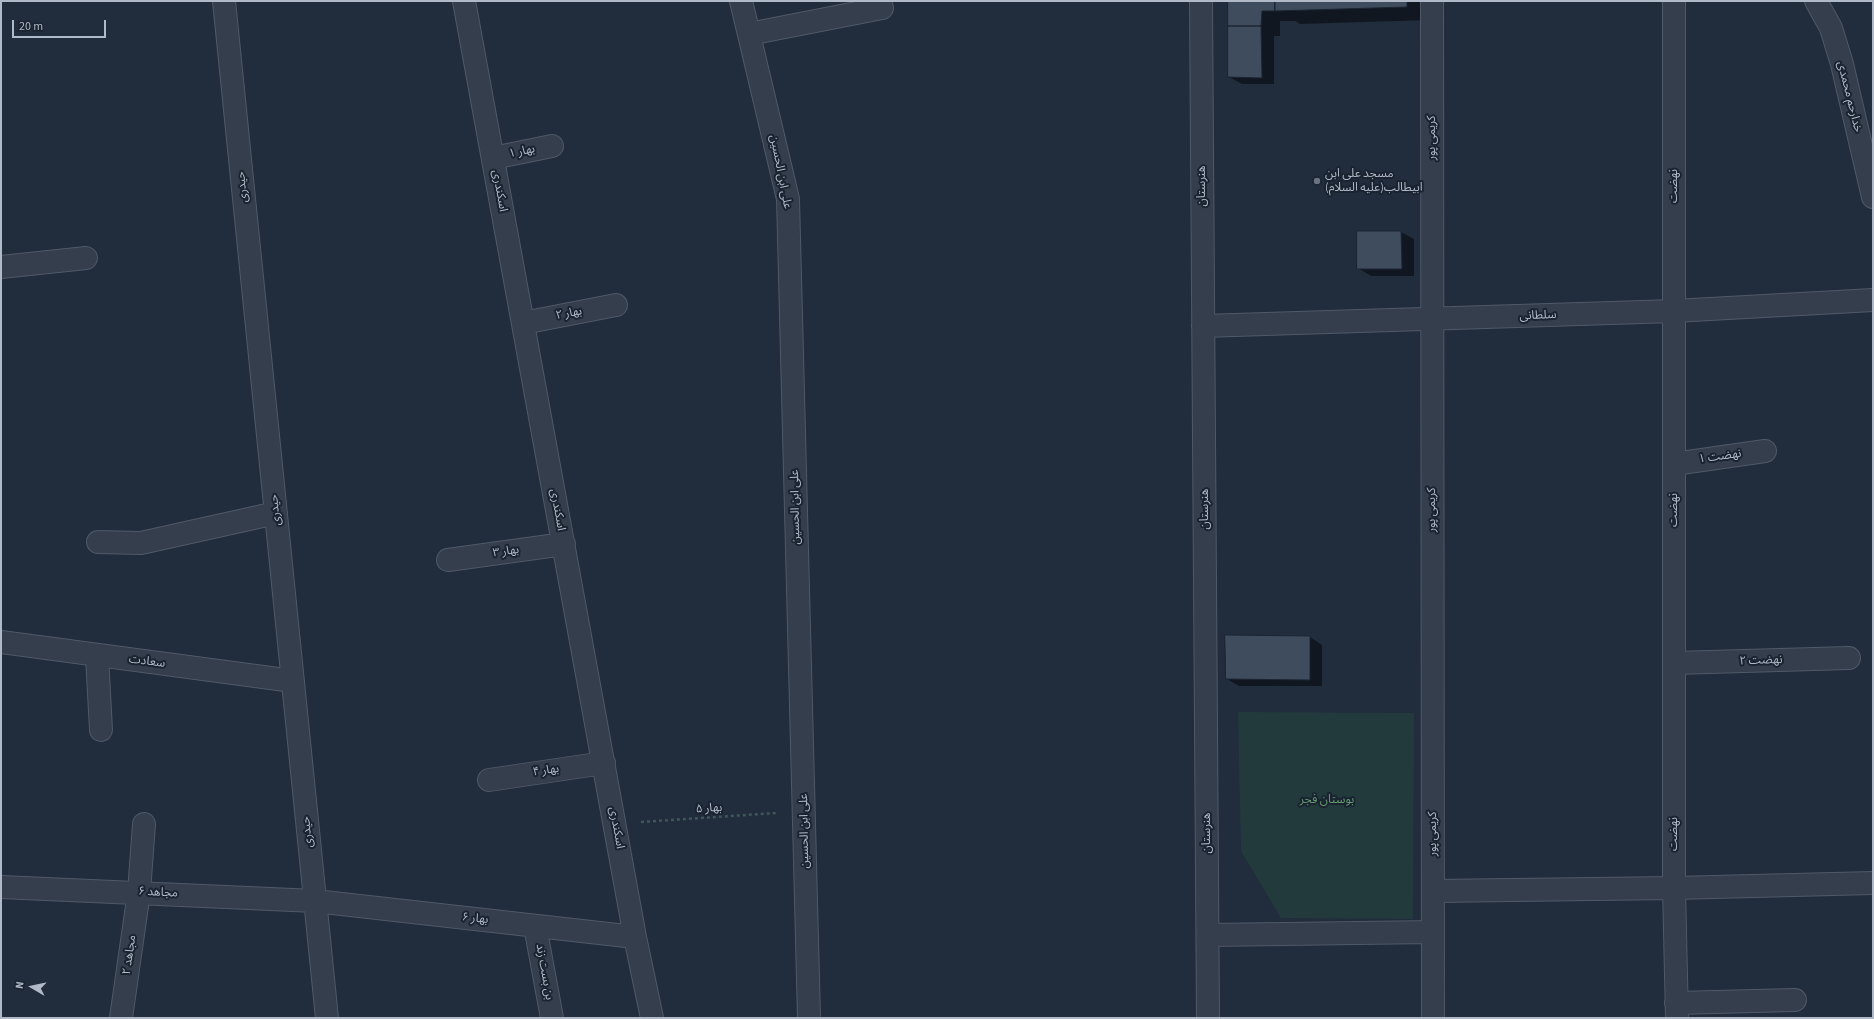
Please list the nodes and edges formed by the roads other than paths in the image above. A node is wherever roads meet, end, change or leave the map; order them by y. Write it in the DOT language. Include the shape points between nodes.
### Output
graph roads {
  1 [pos="224,1"];
  2 [pos="464,1"];
  3 [pos="741,1"];
  4 [pos="1201,1"];
  5 [pos="1432,1"];
  6 [pos="1674,1"];
  7 [pos="1816,1"];
  8 [pos="882,8"];
  9 [pos="749,34"];
  10 [pos="552,146"];
  11 [pos="493,158"];
  12 [pos="1873,197"];
  13 [pos="86,258"];
  14 [pos="1,267"];
  15 [pos="1873,300"];
  16 [pos="616,305"];
  17 [pos="1674,311"];
  18 [pos="1432,320"];
  19 [pos="523,323"];
  20 [pos="1203,326"];
  21 [pos="1765,451"];
  22 [pos="1674,464"];
  23 [pos="276,513"];
  24 [pos="98,542"];
  25 [pos="564,544"];
  26 [pos="448,560"];
  27 [pos="1,642"];
  28 [pos="97,656"];
  29 [pos="1848,658"];
  30 [pos="1674,663"];
  31 [pos="293,681"];
  32 [pos="101,730"];
  33 [pos="604,763"];
  34 [pos="489,780"];
  35 [pos="144,824"];
  36 [pos="1873,883"];
  37 [pos="1,887"];
  38 [pos="1674,888"];
  39 [pos="1433,891"];
  40 [pos="139,892"];
  41 [pos="315,901"];
  42 [pos="535,926"];
  43 [pos="1433,932"];
  44 [pos="1208,935"];
  45 [pos="635,937"];
  46 [pos="1795,1000"];
  47 [pos="1676,1010"];
  48 [pos="121,1018"];
  49 [pos="327,1018"];
  50 [pos="552,1018"];
  51 [pos="652,1018"];
  52 [pos="809,1018"];
  53 [pos="1208,1018"];
  54 [pos="1433,1018"];
  1 -- 23 [label="street, حیدری"];
  2 -- 11 [label="street, اسکندری"];
  3 -- 9 [label="street, علی ابن الحسین"];
  4 -- 20 [label="street, هنرستان"];
  5 -- 18 [label="street, کریمی پور"];
  6 -- 17 [label="street, نهضت"];
  7 -- 12 [label="street, خدارحم محمدی" via="1831,28 1842,64"];
  8 -- 9 [label="street"];
  9 -- 52 [label="street, علی ابن الحسین" via="788,199"];
  10 -- 11 [label="street, بهار ۱"];
  11 -- 19 [label="street, اسکندری"];
  13 -- 14 [label="street"];
  15 -- 17 [label="street, سلطانی"];
  16 -- 19 [label="street, بهار ۲"];
  17 -- 18 [label="street, سلطانی"];
  17 -- 22 [label="street, نهضت"];
  18 -- 20 [label="street, سلطانی"];
  18 -- 39 [label="street, کریمی پور"];
  19 -- 25 [label="street, اسکندری"];
  20 -- 44 [label="street, هنرستان"];
  21 -- 22 [label="street, نهضت ۱"];
  22 -- 30 [label="street, نهضت"];
  23 -- 24 [label="street" via="141,543"];
  23 -- 31 [label="street, حیدری"];
  25 -- 26 [label="street, بهار ۳"];
  25 -- 33 [label="street, اسکندری"];
  27 -- 28 [label="street, سعادت"];
  28 -- 31 [label="street, سعادت"];
  28 -- 32 [label="street"];
  29 -- 30 [label="street, نهضت ۲"];
  30 -- 38 [label="street, نهضت"];
  31 -- 41 [label="street, حیدری"];
  33 -- 34 [label="street, بهار ۴"];
  33 -- 45 [label="street, اسکندری"];
  35 -- 40 [label="street, مجاهد ۲"];
  36 -- 38 [label="street"];
  37 -- 40 [label="street, مجاهد ۶"];
  38 -- 39 [label="street"];
  38 -- 47 [label="street, نهضت"];
  39 -- 43 [label="street, کریمی پور"];
  40 -- 41 [label="street, مجاهد ۶"];
  40 -- 48 [label="street, مجاهد ۲"];
  41 -- 42 [label="street, بهار ۶"];
  41 -- 49 [label="street, حیدری"];
  42 -- 45 [label="street, بهار ۶"];
  42 -- 50 [label="street, بن بست زند"];
  43 -- 44 [label="street"];
  43 -- 54 [label="street, کریمی پور"];
  44 -- 53 [label="street, هنرستان"];
  45 -- 51 [label="street, اسکندری"];
  46 -- 47 [label="street"];
}
